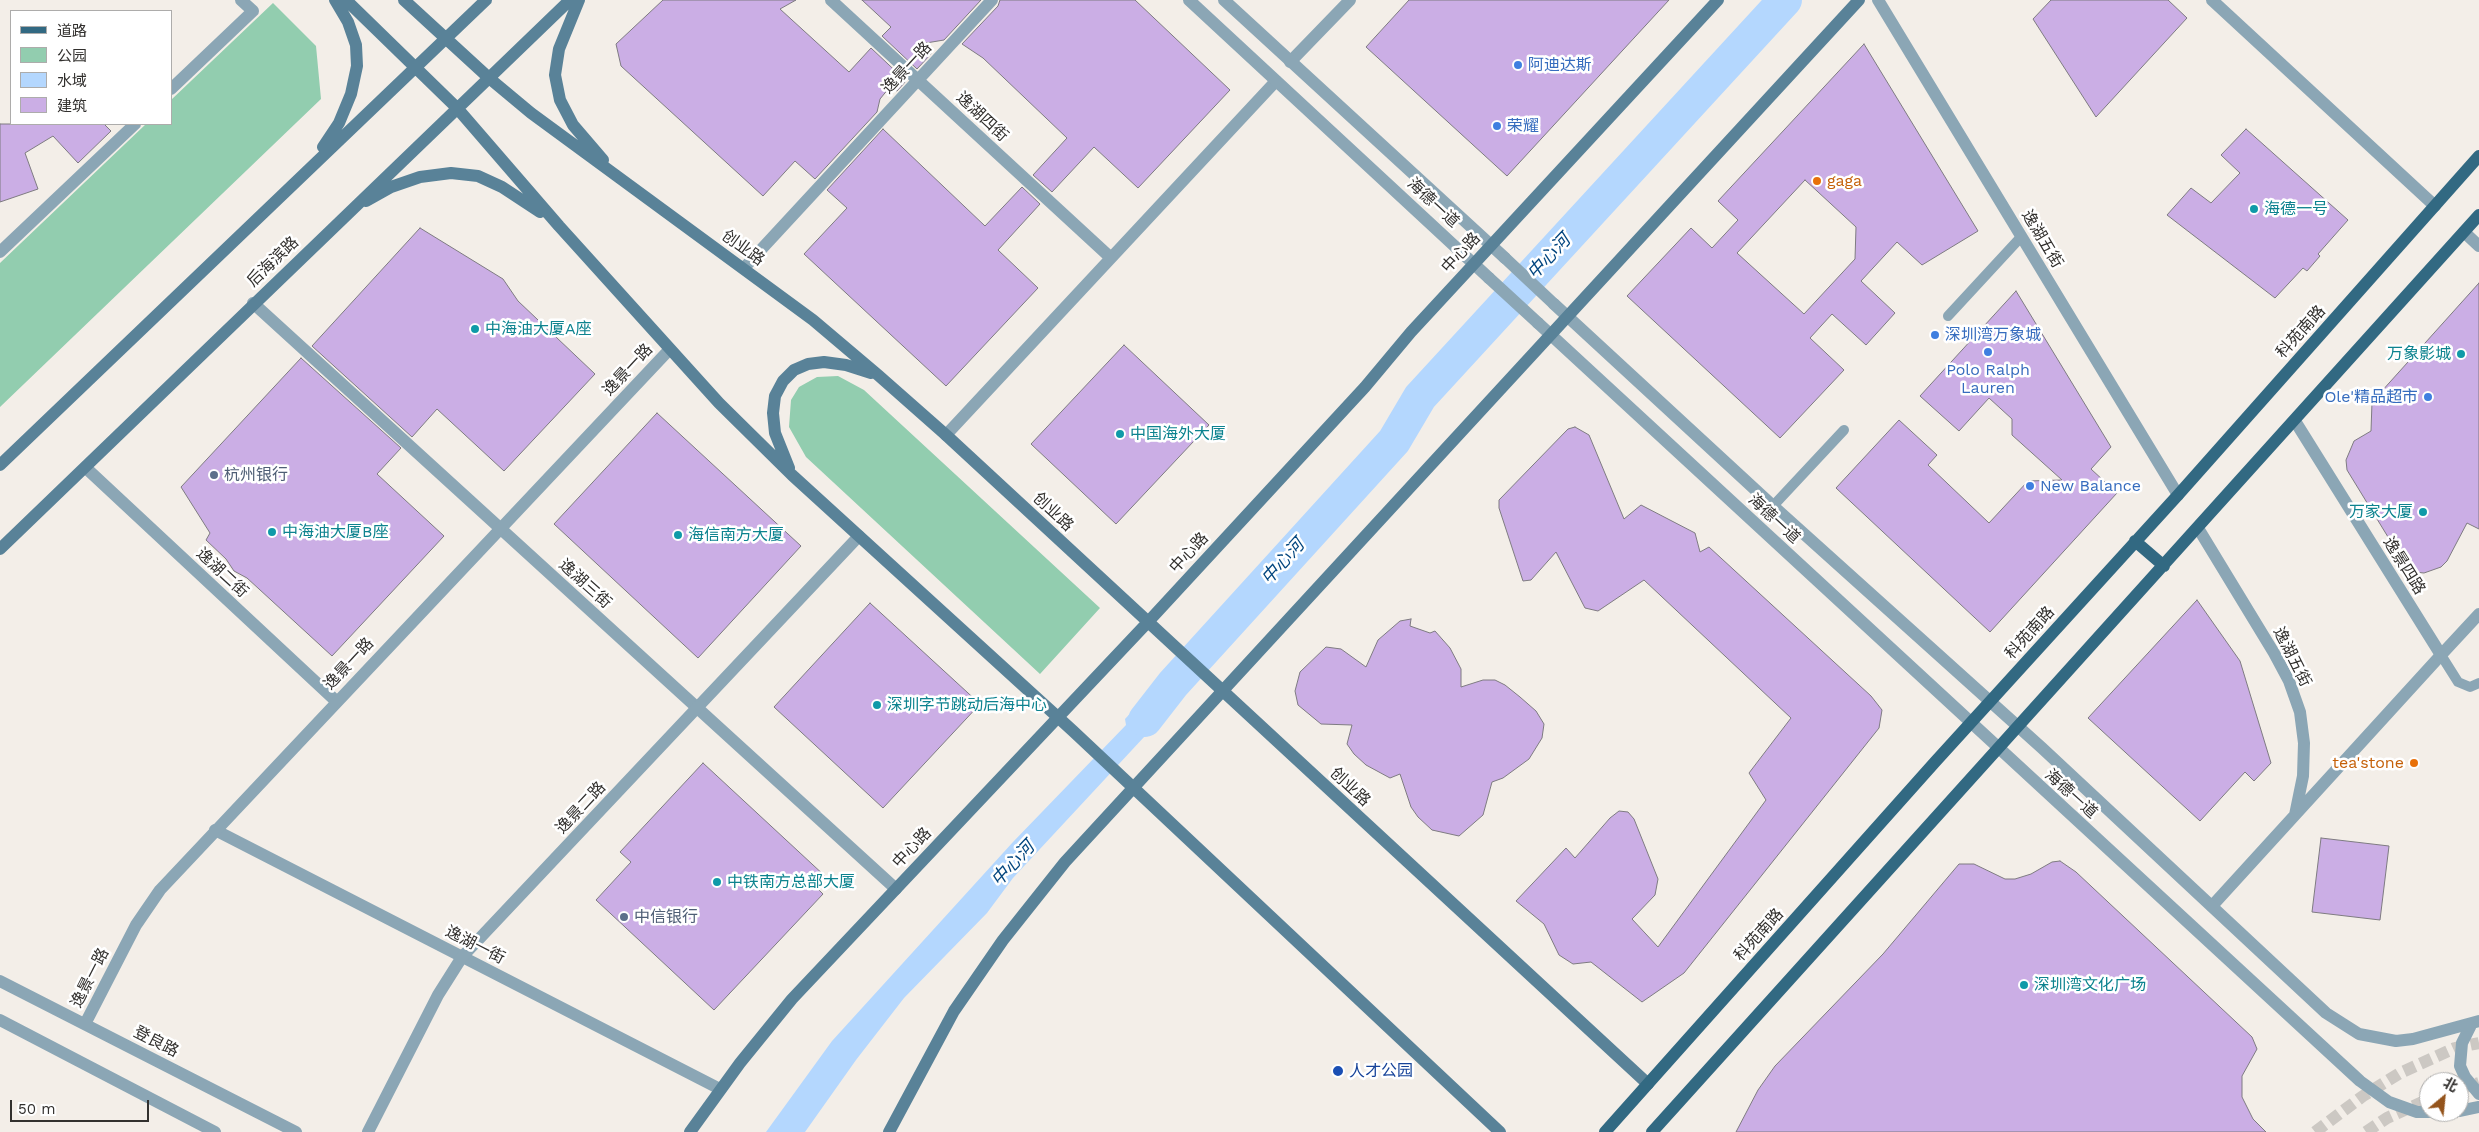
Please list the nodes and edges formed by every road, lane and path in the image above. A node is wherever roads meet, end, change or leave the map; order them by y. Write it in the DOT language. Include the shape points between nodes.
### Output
graph roads {
  1 [pos="241,0"];
  2 [pos="334,0"];
  3 [pos="346,0"];
  4 [pos="404,0"];
  5 [pos="486,0"];
  6 [pos="570,0"];
  7 [pos="579,0"];
  8 [pos="831,0"];
  9 [pos="992,0"];
  10 [pos="1189,0"];
  11 [pos="1224,0"];
  12 [pos="1350,0"];
  13 [pos="1718,0"];
  14 [pos="1859,0"];
  15 [pos="1878,0"];
  16 [pos="2212,0"];
  17 [pos="445,38"];
  18 [pos="1290,62"];
  19 [pos="416,66"];
  20 [pos="488,78"];
  21 [pos="918,80"];
  22 [pos="1276,81"];
  23 [pos="172,88"];
  24 [pos="457,108"];
  25 [pos="134,125"];
  26 [pos="2479,156"];
  27 [pos="311,166"];
  28 [pos="630,187"];
  29 [pos="2434,206"];
  30 [pos="349,212"];
  31 [pos="2479,215"];
  32 [pos="559,226"];
  33 [pos="2464,232"];
  34 [pos="2022,237"];
  35 [pos="1491,245"];
  36 [pos="2479,246"];
  37 [pos="0,252"];
  38 [pos="1111,258"];
  39 [pos="1474,263"];
  40 [pos="744,268"];
  41 [pos="253,303"];
  42 [pos="1568,316"];
  43 [pos="1948,316"];
  44 [pos="1550,334"];
  45 [pos="669,350"];
  46 [pos="878,375"];
  47 [pos="2295,421"];
  48 [pos="1844,430"];
  49 [pos="946,435"];
  50 [pos="0,465"];
  51 [pos="86,468"];
  52 [pos="792,475"];
  53 [pos="2178,495"];
  54 [pos="1773,506"];
  55 [pos="500,528"];
  56 [pos="2198,528"];
  57 [pos="859,536"];
  58 [pos="2135,541"];
  59 [pos="0,549"];
  60 [pos="2164,566"];
  61 [pos="2479,614"];
  62 [pos="1148,622"];
  63 [pos="2441,655"];
  64 [pos="2479,683"];
  65 [pos="1222,691"];
  66 [pos="336,702"];
  67 [pos="1989,702"];
  68 [pos="697,708"];
  69 [pos="1058,717"];
  70 [pos="1970,723"];
  71 [pos="2018,727"];
  72 [pos="1998,749"];
  73 [pos="1129,784"];
  74 [pos="2295,815"];
  75 [pos="215,830"];
  76 [pos="896,889"];
  77 [pos="2212,906"];
  78 [pos="462,957"];
  79 [pos="0,981"];
  80 [pos="0,1020"];
  81 [pos="2475,1022"];
  82 [pos="85,1024"];
  83 [pos="1648,1084"];
  84 [pos="720,1089"];
  85 [pos="2479,1094"];
  86 [pos="2419,1112"];
  87 [pos="215,1132"];
  88 [pos="296,1132"];
  89 [pos="368,1132"];
  90 [pos="690,1132"];
  91 [pos="889,1132"];
  92 [pos="1500,1132"];
  93 [pos="1605,1132"];
  94 [pos="1652,1132"];
  1 -- 23 [label="street" via="253,11"];
  2 -- 27 [label="main road" via="348,22 356,45 358,66 339,123"];
  3 -- 19 [label="main road"];
  4 -- 17 [label="main road, 创业路"];
  5 -- 17 [label="main road"];
  6 -- 20 [label="main road, 后海滨路"];
  7 -- 28 [label="main road" via="559,49 555,75 560,100 574,125"];
  8 -- 21 [label="street, 逸湖四街"];
  9 -- 21 [label="street, 逸景一路"];
  10 -- 22 [label="street, 海德一道"];
  11 -- 18 [label="street, 海德一道"];
  12 -- 18 [label="street"];
  13 -- 35 [label="main road, 中心路"];
  14 -- 42 [label="main road"];
  15 -- 34 [label="street, 逸湖五街"];
  16 -- 29 [label="street"];
  17 -- 19 [label="main road"];
  17 -- 20 [label="main road, 创业路"];
  18 -- 35 [label="street, 海德一道"];
  19 -- 24 [label="main road"];
  19 -- 27 [label="main road"];
  20 -- 24 [label="main road, 后海滨路"];
  20 -- 28 [label="main road, 创业路"];
  21 -- 38 [label="street, 逸湖四街"];
  21 -- 40 [label="street, 逸景一路"];
  22 -- 38 [label="street"];
  22 -- 39 [label="street, 海德一道"];
  24 -- 30 [label="main road, 后海滨路"];
  24 -- 32 [label="main road"];
  25 -- 37 [label="street"];
  26 -- 29 [label="main road, 科苑南路"];
  27 -- 50 [label="main road"];
  28 -- 40 [label="main road, 创业路"];
  29 -- 53 [label="main road, 科苑南路"];
  30 -- 32 [label="main road" via="391,187 420,177 451,173 478,176 502,186"];
  30 -- 41 [label="main road, 后海滨路"];
  31 -- 33 [label="main road"];
  32 -- 45 [label="main road"];
  33 -- 36 [label="street"];
  33 -- 47 [label="main road"];
  34 -- 43 [label="lane"];
  34 -- 53 [label="street, 逸湖五街"];
  35 -- 39 [label="main road, 中心路"];
  35 -- 42 [label="street, 海德一道, bridge"];
  38 -- 49 [label="street"];
  39 -- 44 [label="street, 海德一道, bridge"];
  39 -- 62 [label="main road, 中心路"];
  40 -- 46 [label="main road, 创业路"];
  41 -- 51 [label="main road, 后海滨路"];
  41 -- 55 [label="street, 逸湖三街"];
  42 -- 44 [label="main road"];
  42 -- 54 [label="street, 海德一道"];
  44 -- 65 [label="main road"];
  44 -- 70 [label="street, 海德一道"];
  45 -- 52 [label="main road"];
  45 -- 55 [label="street, 逸景一路"];
  46 -- 49 [label="main road, 创业路"];
  46 -- 52 [label="main road" via="824,362 794,370 783,381 775,396 773,413 775,432"];
  47 -- 56 [label="main road"];
  47 -- 63 [label="street, 逸景四路"];
  48 -- 54 [label="lane"];
  49 -- 62 [label="main road, 创业路"];
  51 -- 59 [label="main road, 后海滨路"];
  51 -- 66 [label="street, 逸湖二街"];
  52 -- 57 [label="main road"];
  53 -- 58 [label="main road, 科苑南路"];
  54 -- 67 [label="street, 海德一道"];
  55 -- 66 [label="street, 逸景一路"];
  55 -- 68 [label="street, 逸湖三街"];
  56 -- 60 [label="main road"];
  56 -- 74 [label="street, 逸湖五街" via="2286,674 2300,712 2303,776"];
  57 -- 68 [label="street, 逸景二路"];
  57 -- 69 [label="main road"];
  58 -- 60 [label="main road"];
  58 -- 67 [label="main road, 科苑南路"];
  60 -- 71 [label="main road"];
  61 -- 63 [label="street"];
  62 -- 65 [label="main road, 创业路"];
  62 -- 69 [label="main road, 中心路"];
  63 -- 64 [label="lane" via="2458,682 2470,686"];
  63 -- 74 [label="street"];
  65 -- 73 [label="main road"];
  65 -- 83 [label="main road, 创业路"];
  66 -- 75 [label="street, 逸景一路"];
  67 -- 70 [label="main road, 科苑南路"];
  67 -- 71 [label="street, 海德一道"];
  68 -- 76 [label="street, 逸湖三街"];
  68 -- 78 [label="street, 逸景二路"];
  69 -- 73 [label="main road"];
  69 -- 76 [label="main road, 中心路"];
  70 -- 72 [label="street, 海德一道"];
  70 -- 83 [label="main road, 科苑南路"];
  71 -- 72 [label="main road"];
  71 -- 77 [label="street, 海德一道"];
  72 -- 86 [label="street, 海德一道" via="2360,1080 2389,1102"];
  72 -- 94 [label="main road"];
  73 -- 91 [label="main road" via="1003,940 937,1038"];
  73 -- 92 [label="main road"];
  74 -- 77 [label="street"];
  75 -- 78 [label="street, 逸湖一街"];
  75 -- 82 [label="street, 逸景一路" via="146,909"];
  76 -- 84 [label="main road, 中心路" via="792,999"];
  77 -- 81 [label="street, 海德一道" via="2326,1013 2359,1034 2396,1041"];
  78 -- 84 [label="street, 逸湖一街"];
  78 -- 89 [label="street, 逸景二路" via="438,995"];
  79 -- 82 [label="street, 登良路"];
  80 -- 87 [label="street"];
  81 -- 85 [label="street" via="2462,1043 2460,1066"];
  82 -- 88 [label="street, 登良路"];
  83 -- 93 [label="main road, 科苑南路"];
  84 -- 90 [label="main road, 中心路"];
}
